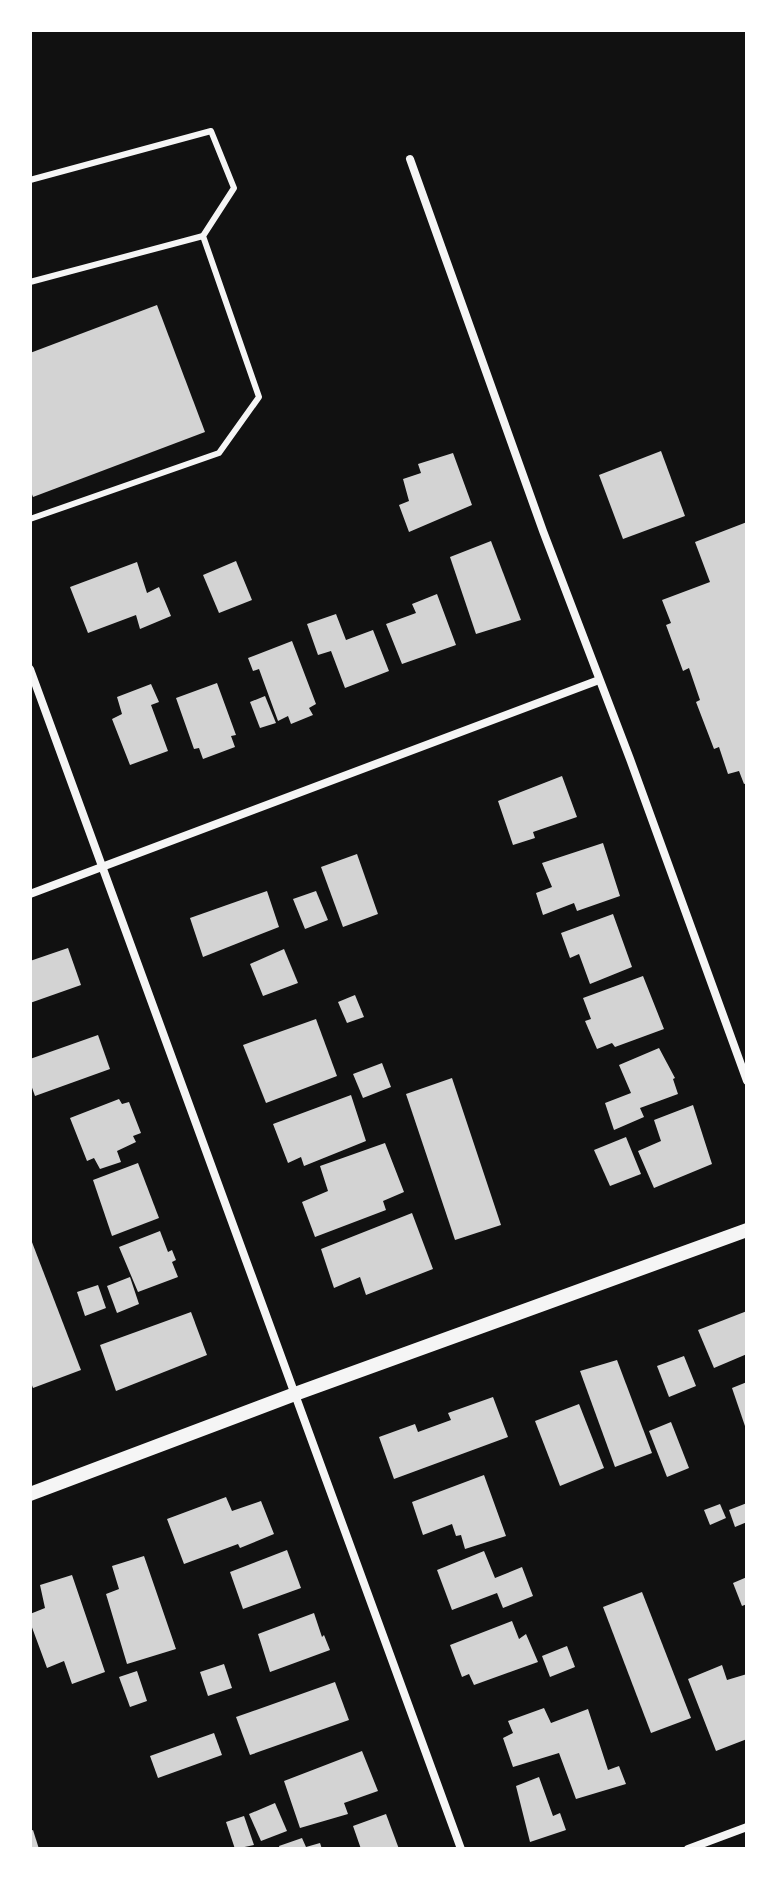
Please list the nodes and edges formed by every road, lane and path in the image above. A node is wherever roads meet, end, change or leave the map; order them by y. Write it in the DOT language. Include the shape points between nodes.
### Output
graph roads {
  1 [pos="410,159"];
  2 [pos="30,180"];
  3 [pos="203,236"];
  4 [pos="30,282"];
  5 [pos="30,519"];
  6 [pos="30,669"];
  7 [pos="599,680"];
  8 [pos="102,867"];
  9 [pos="30,894"];
  10 [pos="747,1081"];
  11 [pos="747,1230"];
  12 [pos="295,1394"];
  13 [pos="30,1494"];
  14 [pos="747,1827"];
  15 [pos="461,1849"];
  16 [pos="688,1849"];
  1 -- 7 [label="street"];
  2 -- 3 [label="lane" via="211,131 234,188"];
  3 -- 4 [label="lane"];
  3 -- 5 [label="lane" via="259,397 219,453"];
  6 -- 8 [label="street"];
  7 -- 8 [label="street"];
  7 -- 10 [label="street"];
  8 -- 9 [label="street"];
  8 -- 12 [label="street"];
  11 -- 12 [label="street"];
  12 -- 13 [label="street"];
  12 -- 15 [label="street"];
  14 -- 16 [label="street"];
}
